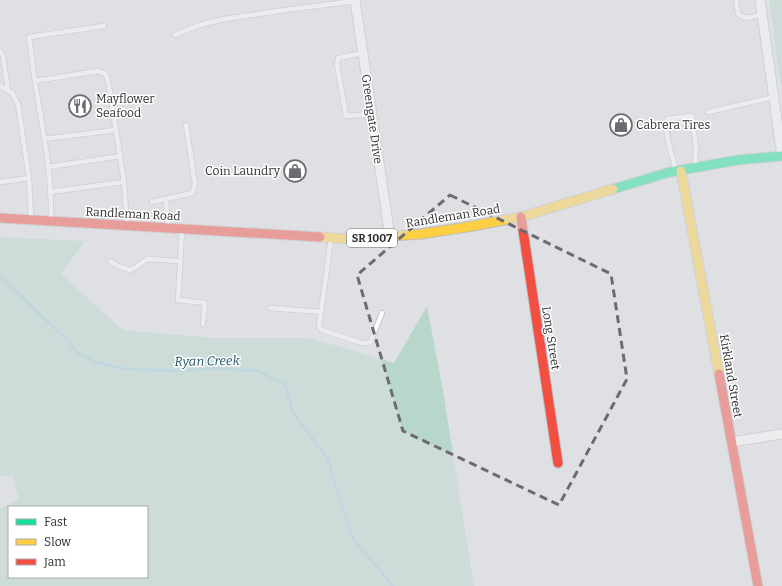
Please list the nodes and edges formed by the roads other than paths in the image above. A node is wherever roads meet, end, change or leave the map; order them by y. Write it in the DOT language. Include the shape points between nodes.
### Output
graph roads {
  1 [pos="355,0"];
  2 [pos="736,0"];
  3 [pos="760,0"];
  4 [pos="762,16"];
  5 [pos="104,26"];
  6 [pos="175,35"];
  7 [pos="0,51"];
  8 [pos="363,53"];
  9 [pos="35,81"];
  10 [pos="0,86"];
  11 [pos="8,91"];
  12 [pos="774,97"];
  13 [pos="708,112"];
  14 [pos="372,114"];
  15 [pos="186,125"];
  16 [pos="116,130"];
  17 [pos="44,139"];
  18 [pos="121,156"];
  19 [pos="782,156"];
  20 [pos="48,167"];
  21 [pos="695,168"];
  22 [pos="679,171"];
  23 [pos="29,178"];
  24 [pos="0,182"];
  25 [pos="124,182"];
  26 [pos="50,192"];
  27 [pos="166,199"];
  28 [pos="152,202"];
  29 [pos="521,217"];
  30 [pos="0,218"];
  31 [pos="31,220"];
  32 [pos="51,221"];
  33 [pos="127,225"];
  34 [pos="168,228"];
  35 [pos="182,229"];
  36 [pos="390,237"];
  37 [pos="332,238"];
  38 [pos="110,261"];
  39 [pos="180,261"];
  40 [pos="270,308"];
  41 [pos="321,312"];
  42 [pos="382,313"];
  43 [pos="203,324"];
  44 [pos="782,434"];
  45 [pos="731,442"];
  46 [pos="558,463"];
  47 [pos="758,586"];
  1 -- 6 [label="lane" via="225,19 199,25"];
  1 -- 8 [label="street, Greengate Drive"];
  2 -- 4 [label="lane" via="738,14 744,18"];
  3 -- 4 [label="street"];
  4 -- 12 [label="street"];
  5 -- 9 [label="lane" via="29,37"];
  7 -- 11 [label="lane"];
  8 -- 14 [label="street, Greengate Drive"];
  8 -- 14 [label="lane" via="338,58 338,72 346,116"];
  9 -- 16 [label="lane" via="103,72 108,80"];
  9 -- 17 [label="lane"];
  10 -- 11 [label="lane"];
  11 -- 23 [label="lane" via="18,104"];
  12 -- 13 [label="lane"];
  12 -- 19 [label="street"];
  14 -- 36 [label="street, Greengate Drive"];
  15 -- 27 [label="lane" via="195,184 192,193"];
  16 -- 17 [label="lane"];
  16 -- 18 [label="lane"];
  17 -- 20 [label="lane"];
  18 -- 20 [label="lane"];
  18 -- 25 [label="lane"];
  19 -- 21 [label="main road, Randleman Road / SR 1007" via="738,160"];
  20 -- 26 [label="lane"];
  21 -- 22 [label="main road, Randleman Road / SR 1007"];
  21 -- 22 [label="lane" via="696,147 692,116 667,119 667,132"];
  22 -- 29 [label="main road, Randleman Road / SR 1007"];
  22 -- 45 [label="main road, Kirkland Street"];
  23 -- 24 [label="lane"];
  23 -- 31 [label="lane"];
  25 -- 26 [label="lane"];
  25 -- 33 [label="lane"];
  26 -- 32 [label="lane"];
  27 -- 28 [label="lane"];
  27 -- 34 [label="lane"];
  29 -- 36 [label="main road, Randleman Road / SR 1007"];
  29 -- 46 [label="main road, Long Street"];
  30 -- 31 [label="main road, Randleman Road / SR 1007"];
  31 -- 32 [label="main road, Randleman Road / SR 1007"];
  32 -- 33 [label="main road, Randleman Road / SR 1007"];
  33 -- 34 [label="main road, Randleman Road / SR 1007"];
  34 -- 35 [label="main road, Randleman Road / SR 1007"];
  35 -- 37 [label="main road, Randleman Road / SR 1007"];
  35 -- 39 [label="lane"];
  36 -- 37 [label="main road, Randleman Road / SR 1007"];
  37 -- 41 [label="lane"];
  38 -- 39 [label="lane" via="130,270 147,259"];
  39 -- 43 [label="lane" via="178,300 205,303"];
  40 -- 41 [label="lane"];
  41 -- 42 [label="lane" via="318,327 362,343 370,343"];
  44 -- 45 [label="street"];
  45 -- 47 [label="main road, Kirkland Street"];
}
